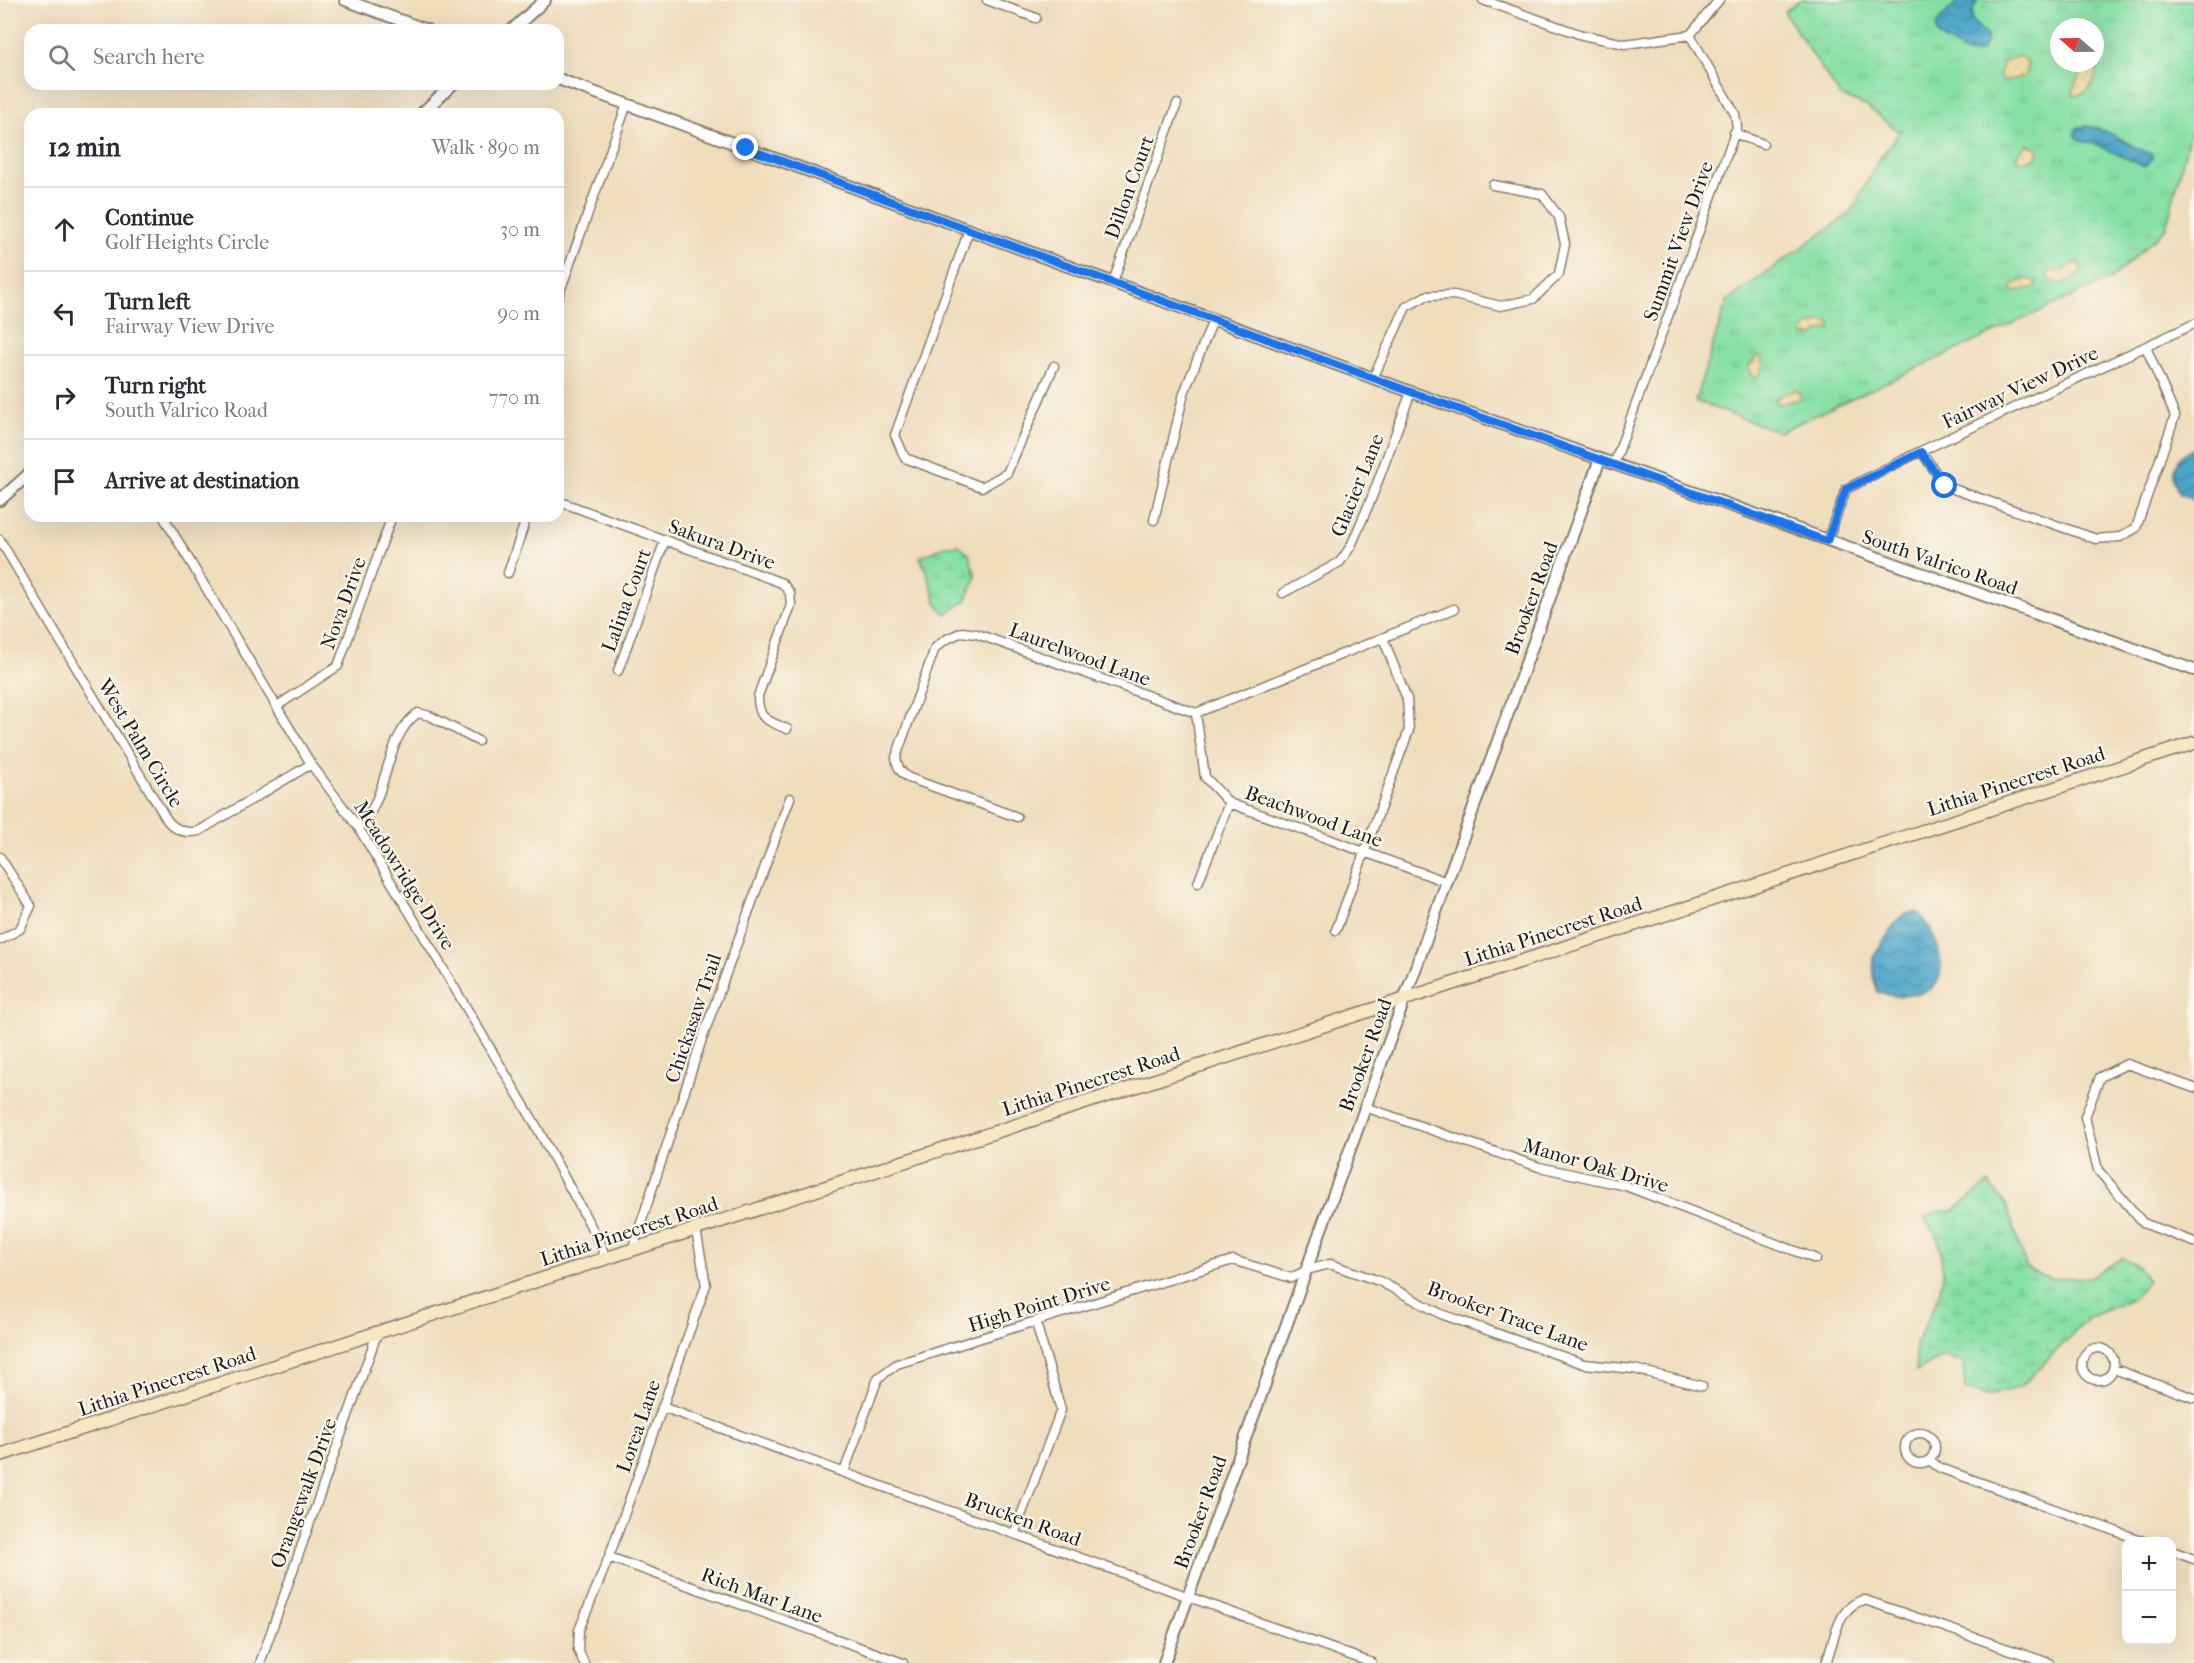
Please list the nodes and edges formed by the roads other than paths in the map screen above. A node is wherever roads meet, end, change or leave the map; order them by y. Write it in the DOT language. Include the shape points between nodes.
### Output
graph roads {
  1 [pos="345,0"];
  2 [pos="545,0"];
  3 [pos="987,0"];
  4 [pos="1483,0"];
  5 [pos="1719,0"];
  6 [pos="1036,18"];
  7 [pos="411,24"];
  8 [pos="519,24"];
  9 [pos="1690,34"];
  10 [pos="564,81"];
  11 [pos="447,90"];
  12 [pos="627,104"];
  13 [pos="1177,104"];
  14 [pos="427,108"];
  15 [pos="1734,133"];
  16 [pos="1763,144"];
  17 [pos="1493,185"];
  18 [pos="969,230"];
  19 [pos="564,280"];
  20 [pos="1113,282"];
  21 [pos="1214,320"];
  22 [pos="2194,324"];
  23 [pos="2146,347"];
  24 [pos="1054,366"];
  25 [pos="1373,378"];
  26 [pos="1411,392"];
  27 [pos="1921,452"];
  28 [pos="1600,459"];
  29 [pos="1614,464"];
  30 [pos="24,479"];
  31 [pos="0,501"];
  32 [pos="564,503"];
  33 [pos="1154,520"];
  34 [pos="168,522"];
  35 [pos="390,522"];
  36 [pos="525,522"];
  37 [pos="0,540"];
  38 [pos="665,540"];
  39 [pos="1827,541"];
  40 [pos="508,573"];
  41 [pos="1283,593"];
  42 [pos="1454,609"];
  43 [pos="1383,638"];
  44 [pos="2194,670"];
  45 [pos="618,671"];
  46 [pos="276,706"];
  47 [pos="1196,713"];
  48 [pos="787,729"];
  49 [pos="478,741"];
  50 [pos="2194,743"];
  51 [pos="311,764"];
  52 [pos="790,798"];
  53 [pos="1229,803"];
  54 [pos="1017,817"];
  55 [pos="357,827"];
  56 [pos="1366,852"];
  57 [pos="0,857"];
  58 [pos="1447,882"];
  59 [pos="1198,884"];
  60 [pos="1336,930"];
  61 [pos="0,940"];
  62 [pos="1404,1000"];
  63 [pos="2194,1088"];
  64 [pos="1365,1107"];
  65 [pos="696,1230"];
  66 [pos="2194,1242"];
  67 [pos="632,1250"];
  68 [pos="606,1259"];
  69 [pos="1816,1259"];
  70 [pos="1307,1270"];
  71 [pos="1036,1323"];
  72 [pos="377,1334"];
  73 [pos="2114,1369"];
  74 [pos="1702,1386"];
  75 [pos="2194,1398"];
  76 [pos="662,1407"];
  77 [pos="0,1455"];
  78 [pos="1929,1460"];
  79 [pos="844,1472"];
  80 [pos="1014,1534"];
  81 [pos="2132,1537"];
  82 [pos="2176,1552"];
  83 [pos="609,1557"];
  84 [pos="2194,1558"];
  85 [pos="1188,1595"];
  86 [pos="260,1663"];
  87 [pos="584,1663"];
  88 [pos="903,1663"];
  89 [pos="1164,1663"];
  90 [pos="1372,1663"];
  91 [pos="1826,1663"];
  92 [pos="2049,1663"];
  1 -- 7 [label="street"];
  2 -- 8 [label="street"];
  3 -- 6 [label="street"];
  4 -- 9 [label="street" via="1582,35 1625,44"];
  5 -- 9 [label="street"];
  9 -- 15 [label="street, Summit View Drive" via="1735,114"];
  10 -- 12 [label="street, South Valrico Road"];
  11 -- 14 [label="street"];
  12 -- 18 [label="street, South Valrico Road"];
  12 -- 19 [label="street"];
  13 -- 20 [label="street, Dillon Court"];
  15 -- 16 [label="street"];
  15 -- 29 [label="street, Summit View Drive"];
  17 -- 25 [label="street" via="1542,194 1559,217 1565,244 1559,274 1533,299 1501,306 1454,294 1426,296 1406,307"];
  18 -- 20 [label="street, South Valrico Road"];
  18 -- 24 [label="street" via="895,435 905,459 982,487 1007,473"];
  20 -- 21 [label="street, South Valrico Road"];
  21 -- 25 [label="street, South Valrico Road"];
  21 -- 33 [label="street" via="1184,393"];
  22 -- 23 [label="street, Fairway View Drive"];
  23 -- 27 [label="street, Fairway View Drive"];
  23 -- 27 [label="street" via="2175,416 2136,528 2121,537 2096,539 1945,486"];
  25 -- 26 [label="street, South Valrico Road"];
  26 -- 28 [label="street, South Valrico Road"];
  26 -- 41 [label="street, Glacier Lane" via="1351,546 1340,562"];
  27 -- 39 [label="street, Fairway View Drive" via="1846,489"];
  28 -- 29 [label="street, South Valrico Road"];
  28 -- 58 [label="street, Brooker Road"];
  29 -- 39 [label="street, South Valrico Road"];
  30 -- 31 [label="street"];
  32 -- 38 [label="street, Sakura Drive"];
  34 -- 46 [label="street, Meadowridge Drive"];
  35 -- 46 [label="street, Nova Drive" via="338,666"];
  36 -- 40 [label="street"];
  37 -- 51 [label="street, West Palm Circle" via="175,828 199,831"];
  38 -- 45 [label="street, Lalina Court"];
  38 -- 48 [label="street, Sakura Drive" via="782,583 790,593 791,605 758,696 758,711 764,719"];
  39 -- 44 [label="street, South Valrico Road"];
  42 -- 43 [label="street"];
  43 -- 47 [label="street"];
  43 -- 56 [label="street" via="1407,699 1410,730"];
  46 -- 51 [label="street, Meadowridge Drive"];
  47 -- 53 [label="street, Beachwood Lane" via="1205,777"];
  47 -- 54 [label="street, Laurelwood Lane" via="977,634 962,632 945,640 935,648 896,764 909,778"];
  49 -- 55 [label="street" via="430,716 418,713 408,720 369,815"];
  50 -- 62 [label="main road, Lithia Pinecrest Road"];
  51 -- 55 [label="street, Meadowridge Drive"];
  52 -- 67 [label="street, Chickasaw Trail" via="707,1026"];
  53 -- 56 [label="street, Beachwood Lane"];
  53 -- 59 [label="street"];
  55 -- 68 [label="street, Meadowridge Drive" via="534,1122"];
  56 -- 58 [label="street, Beachwood Lane"];
  56 -- 60 [label="street"];
  57 -- 61 [label="street" via="31,906 20,928"];
  58 -- 62 [label="street, Brooker Road"];
  62 -- 64 [label="street, Brooker Road"];
  62 -- 65 [label="main road, Lithia Pinecrest Road"];
  63 -- 66 [label="street" via="2127,1064 2100,1077 2085,1117 2098,1170 2143,1223"];
  64 -- 69 [label="street, Manor Oak Drive" via="1539,1167 1626,1186"];
  64 -- 70 [label="street, Brooker Road"];
  65 -- 67 [label="main road, Lithia Pinecrest Road"];
  65 -- 76 [label="street, Lorea Lane" via="706,1285"];
  67 -- 68 [label="main road, Lithia Pinecrest Road"];
  68 -- 72 [label="main road, Lithia Pinecrest Road"];
  70 -- 71 [label="street, High Point Drive" via="1291,1278 1233,1260"];
  70 -- 74 [label="street, Brooker Trace Lane" via="1330,1264 1379,1281 1441,1314 1584,1364 1634,1369"];
  70 -- 85 [label="street, Brooker Road"];
  71 -- 79 [label="street, High Point Drive" via="897,1365 878,1378"];
  71 -- 80 [label="street" via="1061,1410"];
  72 -- 77 [label="main road, Lithia Pinecrest Road"];
  72 -- 86 [label="street, Orangewalk Drive"];
  73 -- 75 [label="street"];
  76 -- 79 [label="street, Brucken Road"];
  76 -- 83 [label="street, Lorea Lane"];
  78 -- 81 [label="street" via="1940,1468"];
  79 -- 80 [label="street, Brucken Road"];
  80 -- 85 [label="street, Brucken Road"];
  82 -- 84 [label="street"];
  83 -- 87 [label="street, Lorea Lane" via="579,1630 578,1650"];
  83 -- 88 [label="street, Rich Mar Lane"];
  85 -- 89 [label="street, Brooker Road"];
  85 -- 90 [label="street, Brucken Road"];
  91 -- 92 [label="street" via="1843,1615 1856,1601 1865,1600"];
}
